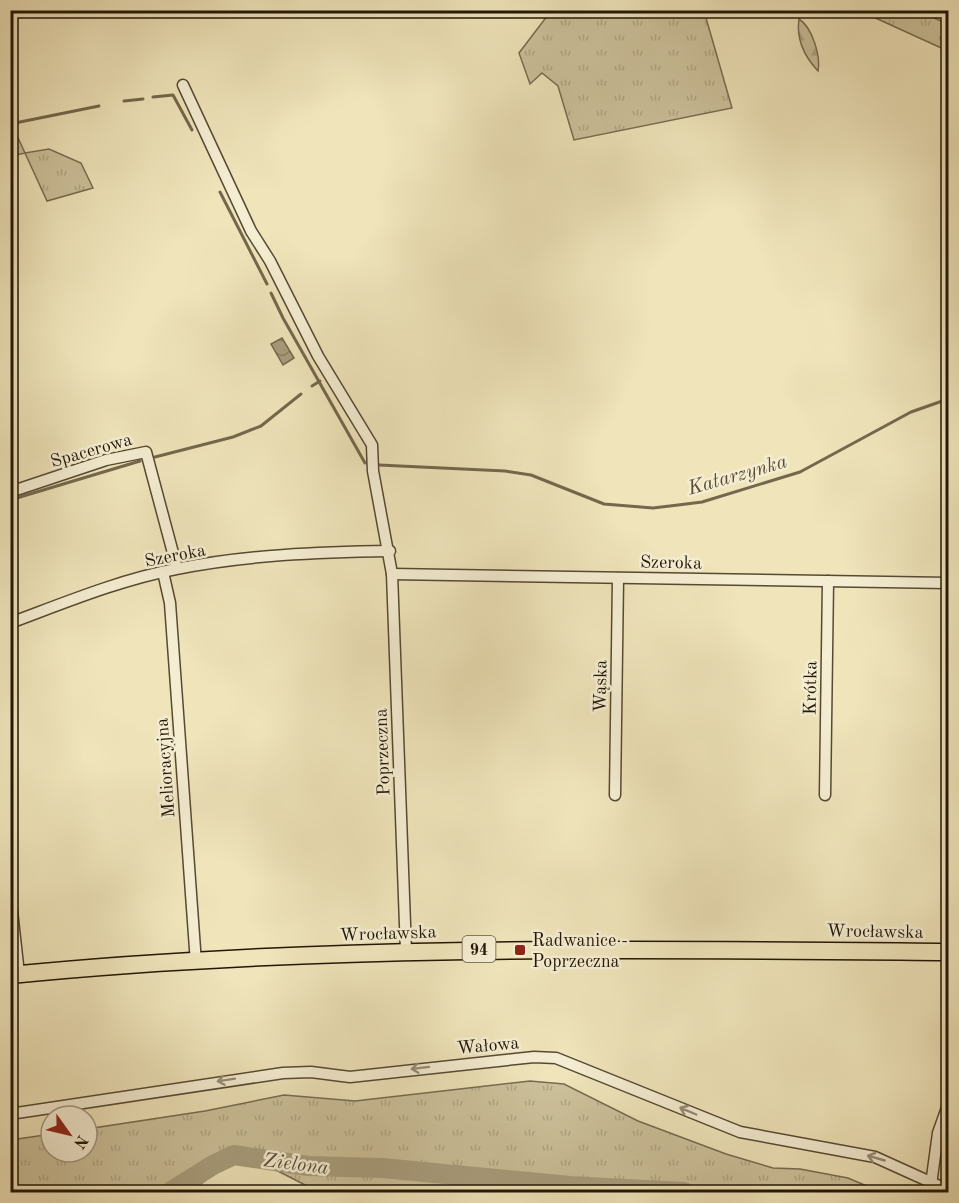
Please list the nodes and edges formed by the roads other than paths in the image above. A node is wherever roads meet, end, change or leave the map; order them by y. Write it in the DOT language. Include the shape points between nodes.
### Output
graph roads {
  1 [pos="183,85"];
  2 [pos="10,492"];
  3 [pos="390,551"];
  4 [pos="177,568"];
  5 [pos="163,572"];
  6 [pos="392,574"];
  7 [pos="618,578"];
  8 [pos="828,581"];
  9 [pos="948,583"];
  10 [pos="10,623"];
  11 [pos="615,795"];
  12 [pos="825,795"];
  13 [pos="10,893"];
  14 [pos="406,951"];
  15 [pos="948,952"];
  16 [pos="196,963"];
  17 [pos="15,975"];
  18 [pos="948,1105"];
  19 [pos="10,1114"];
  20 [pos="930,1179"];
  21 [pos="948,1190"];
  22 [pos="930,1192"];
  1 -- 3 [label="street, Poprzeczna" via="251,231 372,446 373,471"];
  2 -- 4 [label="street, Spacerowa" via="106,460 146,452"];
  3 -- 4 [label="street, Szeroka" via="296,554"];
  3 -- 6 [label="street, Poprzeczna"];
  4 -- 5 [label="street, Szeroka"];
  5 -- 10 [label="street, Szeroka" via="69,600"];
  5 -- 16 [label="street, Melioracyjna" via="170,603"];
  6 -- 7 [label="street, Szeroka"];
  6 -- 14 [label="street, Poprzeczna"];
  7 -- 8 [label="street, Szeroka"];
  7 -- 11 [label="street, Wąska"];
  8 -- 9 [label="street, Szeroka"];
  8 -- 12 [label="street, Krótka"];
  13 -- 17 [label="street"];
  14 -- 15 [label="main road, Wrocławska / 94"];
  14 -- 16 [label="main road, Wrocławska / 94"];
  16 -- 17 [label="main road, Wrocławska / 94"];
  18 -- 20 [label="street" via="938,1133"];
  20 -- 19 [label="street, Wałowa, one-way" via="875,1157 740,1132 556,1058 534,1057 350,1077 283,1073"];
  20 -- 21 [label="street, Wałowa"];
  20 -- 22 [label="street"];
}
